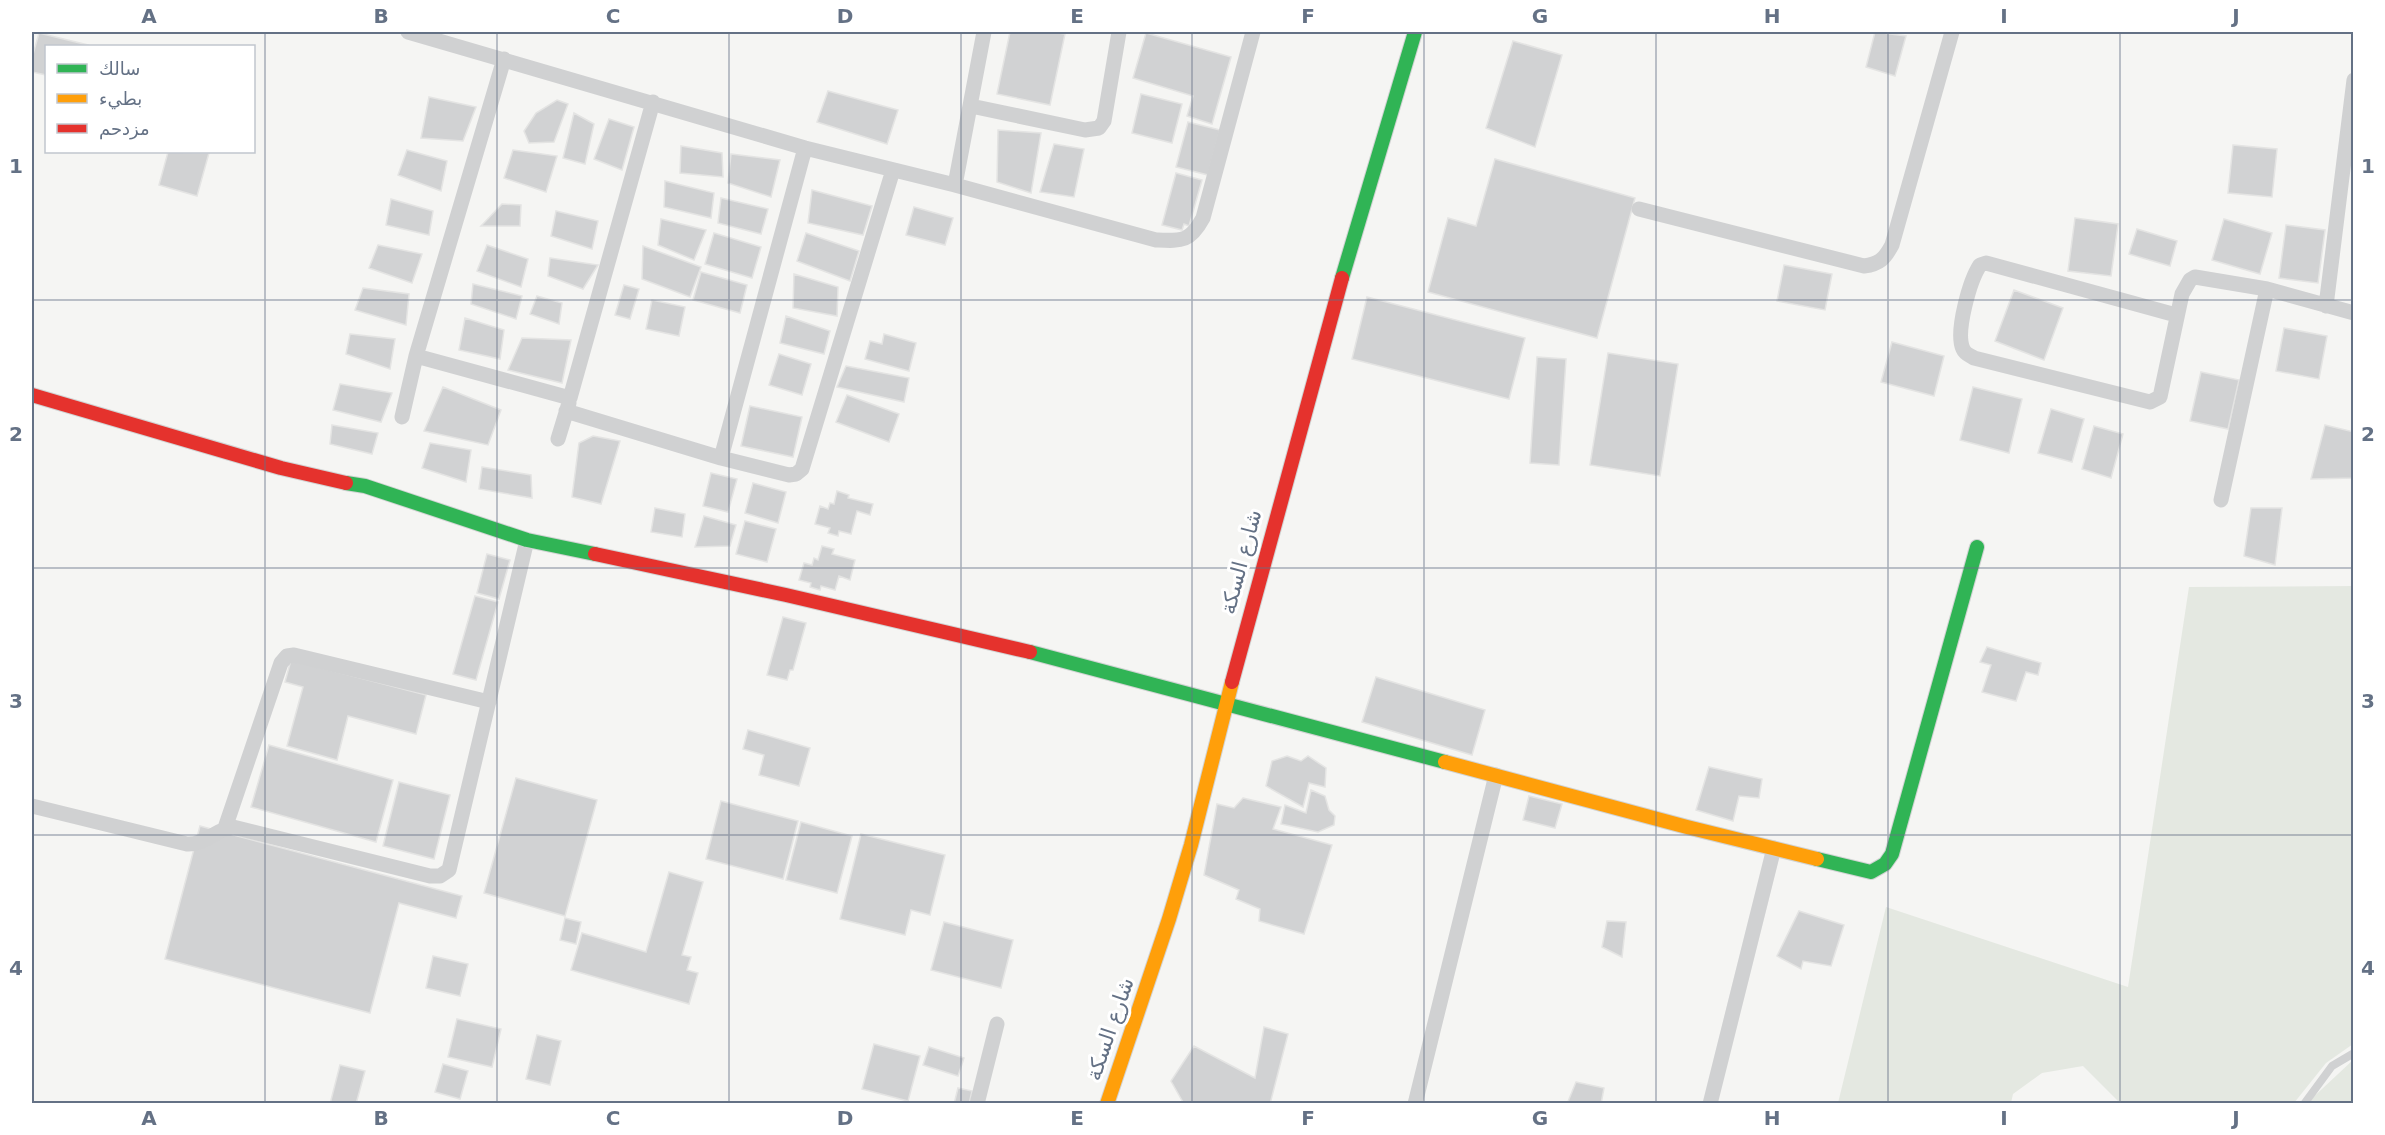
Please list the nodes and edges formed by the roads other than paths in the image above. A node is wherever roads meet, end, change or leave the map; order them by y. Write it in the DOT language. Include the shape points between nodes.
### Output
graph roads {
  1 [pos="408,32"];
  2 [pos="984,32"];
  3 [pos="1119,32"];
  4 [pos="1253,32"];
  5 [pos="1414,32"];
  6 [pos="1952,32"];
  7 [pos="504,59"];
  8 [pos="2354,80"];
  9 [pos="653,102"];
  10 [pos="971,106"];
  11 [pos="805,148"];
  12 [pos="893,170"];
  13 [pos="955,185"];
  14 [pos="1638,209"];
  15 [pos="2267,289"];
  16 [pos="2326,306"];
  17 [pos="2354,313"];
  18 [pos="2176,315"];
  19 [pos="416,356"];
  20 [pos="32,394"];
  21 [pos="568,404"];
  22 [pos="402,417"];
  23 [pos="558,439"];
  24 [pos="721,459"];
  25 [pos="2221,500"];
  26 [pos="527,540"];
  27 [pos="1977,547"];
  28 [pos="489,702"];
  29 [pos="1228,703"];
  30 [pos="1496,775"];
  31 [pos="32,806"];
  32 [pos="225,828"];
  33 [pos="1774,848"];
  34 [pos="997,1024"];
  35 [pos="2354,1053"];
  36 [pos="977,1104"];
  37 [pos="1107,1104"];
  38 [pos="1415,1104"];
  39 [pos="1710,1104"];
  40 [pos="2304,1104"];
  1 -- 7 [label="street"];
  2 -- 10 [label="street"];
  3 -- 10 [label="street" via="1104,121 1099,128 1085,130"];
  4 -- 13 [label="street" via="1203,218 1194,234 1180,241 1156,240"];
  5 -- 29 [label="street, شارع السكة" via="1329,320"];
  6 -- 14 [label="street" via="1892,245 1885,258 1876,264 1864,266"];
  7 -- 9 [label="street"];
  7 -- 19 [label="street"];
  8 -- 16 [label="street"];
  9 -- 11 [label="street"];
  9 -- 21 [label="street"];
  10 -- 13 [label="street"];
  11 -- 12 [label="street"];
  11 -- 24 [label="street"];
  12 -- 13 [label="street"];
  12 -- 24 [label="street" via="802,469 789,475"];
  15 -- 16 [label="street"];
  15 -- 18 [label="street" via="2195,277 2185,286"];
  15 -- 25 [label="street"];
  16 -- 17 [label="street"];
  18 -- 18 [label="street" via="1986,263 1980,265 1969,286 1961,344 1965,353 1974,358 2150,402 2160,397 2163,389"];
  19 -- 21 [label="street"];
  19 -- 22 [label="street"];
  20 -- 26 [label="street" via="315,477 365,486"];
  21 -- 23 [label="street"];
  21 -- 24 [label="street"];
  26 -- 28 [label="street"];
  26 -- 29 [label="street" via="893,620"];
  27 -- 33 [label="street" via="1892,854 1885,864 1871,872"];
  28 -- 32 [label="street" via="287,656 280,663"];
  28 -- 32 [label="street" via="449,870 440,876"];
  29 -- 30 [label="street"];
  29 -- 37 [label="street, شارع السكة" via="1188,855"];
  30 -- 33 [label="street"];
  30 -- 38 [label="street"];
  31 -- 32 [label="street" via="187,844 199,843"];
  33 -- 39 [label="street"];
  34 -- 36 [label="street"];
  35 -- 40 [label="lane" via="2332,1066"];
}
